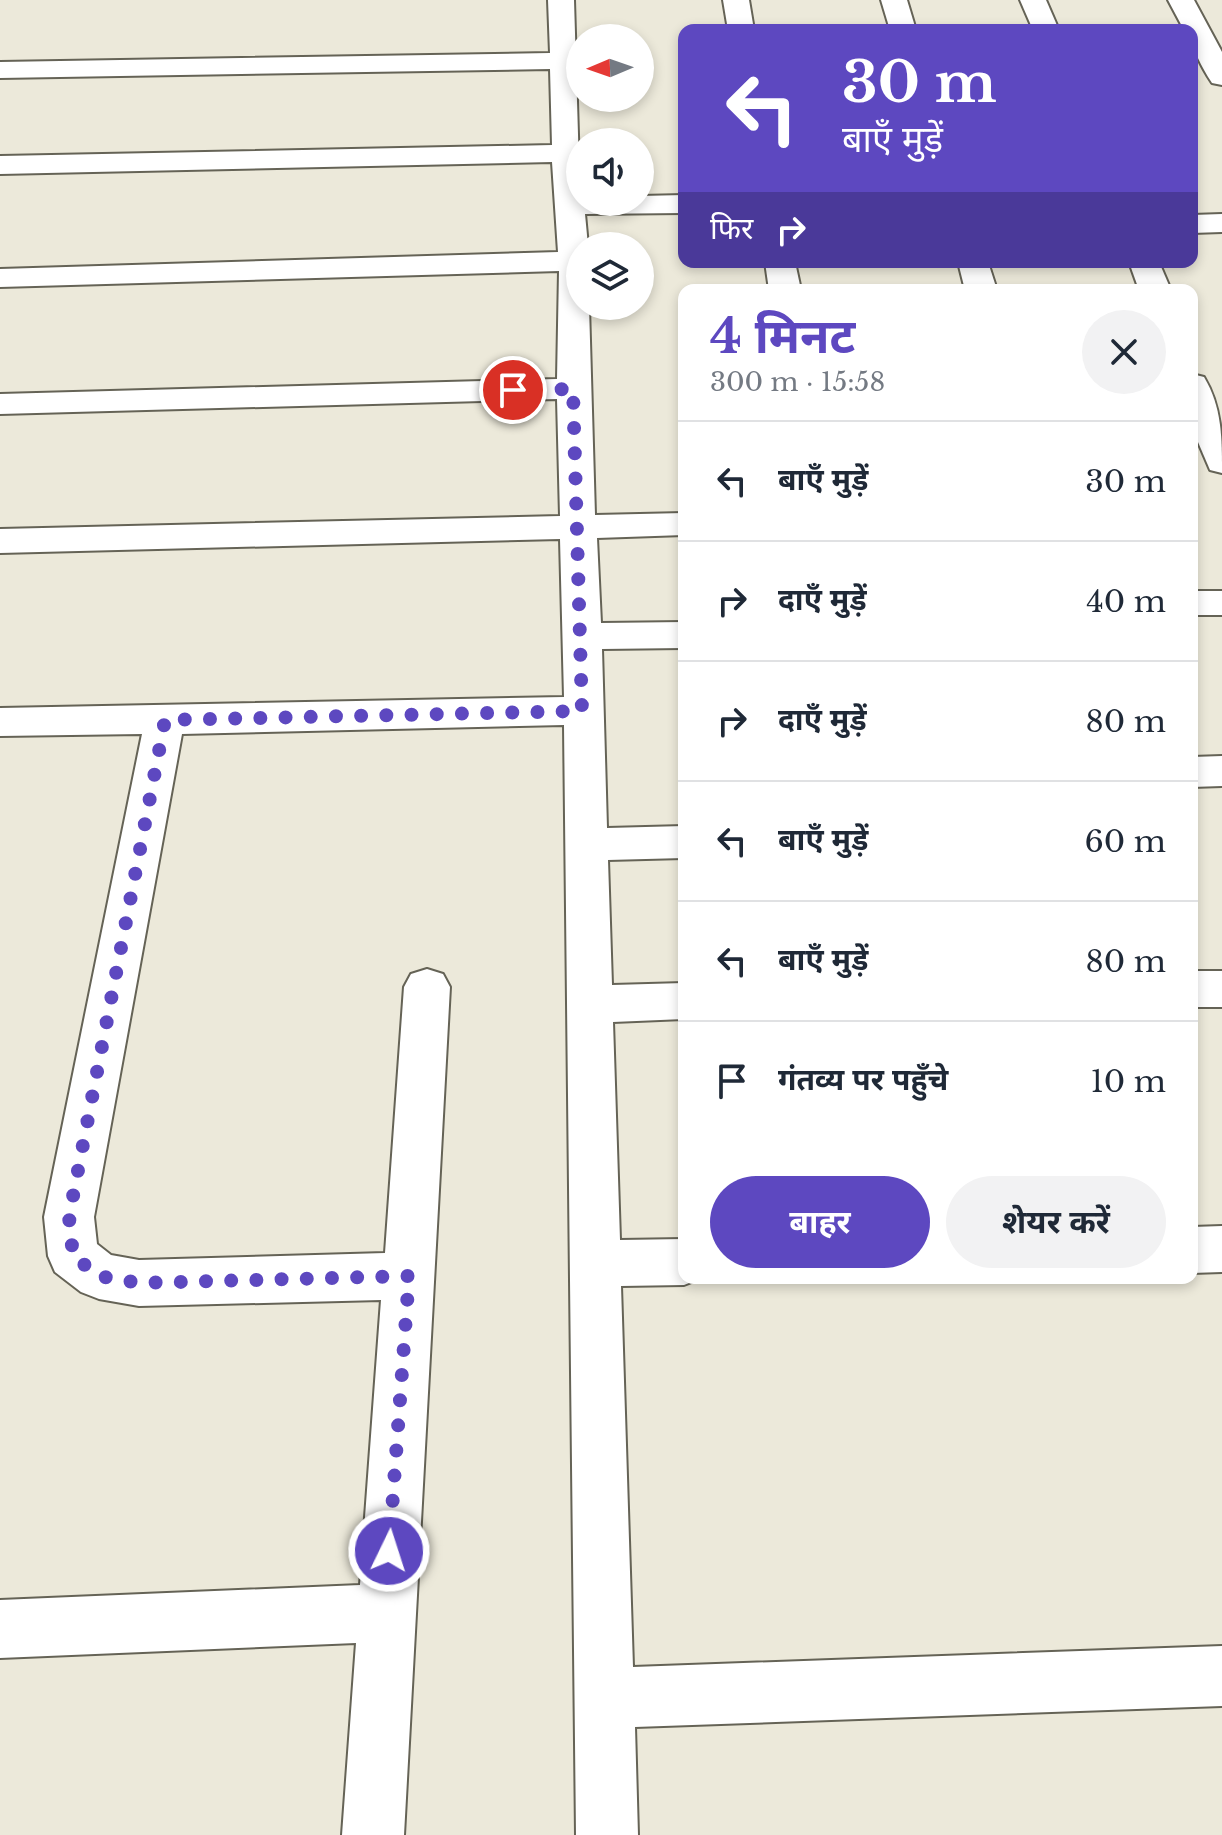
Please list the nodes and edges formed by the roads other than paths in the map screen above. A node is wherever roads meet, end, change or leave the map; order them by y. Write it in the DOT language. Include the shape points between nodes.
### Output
graph roads {
  1 [pos="561,0"];
  2 [pos="736,0"];
  3 [pos="894,0"];
  4 [pos="1033,0"];
  5 [pos="1181,0"];
  6 [pos="740,24"];
  7 [pos="901,24"];
  8 [pos="1043,24"];
  9 [pos="1194,24"];
  10 [pos="1198,32"];
  11 [pos="564,61"];
  12 [pos="0,70"];
  13 [pos="1222,77"];
  14 [pos="566,153"];
  15 [pos="0,165"];
  16 [pos="654,204"];
  17 [pos="678,204"];
  18 [pos="1222,223"];
  19 [pos="1198,224"];
  20 [pos="566,261"];
  21 [pos="0,278"];
  22 [pos="574,320"];
  23 [pos="573,389"];
  24 [pos="1198,400"];
  25 [pos="0,404"];
  26 [pos="1222,462"];
  27 [pos="678,524"];
  28 [pos="577,527"];
  29 [pos="0,541"];
  30 [pos="1198,603"];
  31 [pos="1222,603"];
  32 [pos="678,635"];
  33 [pos="582,636"];
  34 [pos="582,711"];
  35 [pos="165,720"];
  36 [pos="0,722"];
  37 [pos="1222,771"];
  38 [pos="1198,772"];
  39 [pos="678,842"];
  40 [pos="585,845"];
  41 [pos="427,987"];
  42 [pos="1198,989"];
  43 [pos="1222,989"];
  44 [pos="678,1001"];
  45 [pos="589,1004"];
  46 [pos="1222,1249"];
  47 [pos="1198,1250"];
  48 [pos="678,1262"];
  49 [pos="594,1264"];
  50 [pos="409,1276"];
  51 [pos="385,1613"];
  52 [pos="0,1629"];
  53 [pos="1222,1676"];
  54 [pos="604,1698"];
  55 [pos="373,1835"];
  56 [pos="607,1835"];
  1 -- 11 [label="street"];
  2 -- 6 [label="street"];
  3 -- 7 [label="street"];
  4 -- 8 [label="street"];
  5 -- 9 [label="street"];
  10 -- 13 [label="street"];
  11 -- 12 [label="street"];
  11 -- 14 [label="street"];
  14 -- 15 [label="street"];
  16 -- 17 [label="street"];
  18 -- 19 [label="street"];
  20 -- 21 [label="street"];
  22 -- 23 [label="street"];
  23 -- 25 [label="street"];
  23 -- 28 [label="street"];
  24 -- 26 [label="street"];
  27 -- 28 [label="street"];
  28 -- 29 [label="street"];
  28 -- 33 [label="street"];
  30 -- 31 [label="street"];
  32 -- 33 [label="street"];
  33 -- 34 [label="street"];
  34 -- 35 [label="street"];
  34 -- 40 [label="street"];
  35 -- 36 [label="street"];
  35 -- 50 [label="street" via="69,1217 73,1256 99,1276 139,1283"];
  37 -- 38 [label="street"];
  39 -- 40 [label="street"];
  40 -- 45 [label="street"];
  41 -- 50 [label="street"];
  42 -- 43 [label="street"];
  44 -- 45 [label="street"];
  45 -- 49 [label="street"];
  46 -- 47 [label="street"];
  48 -- 49 [label="street"];
  49 -- 54 [label="street"];
  50 -- 51 [label="street"];
  51 -- 52 [label="street"];
  51 -- 55 [label="street"];
  53 -- 54 [label="street"];
  54 -- 56 [label="street"];
}
